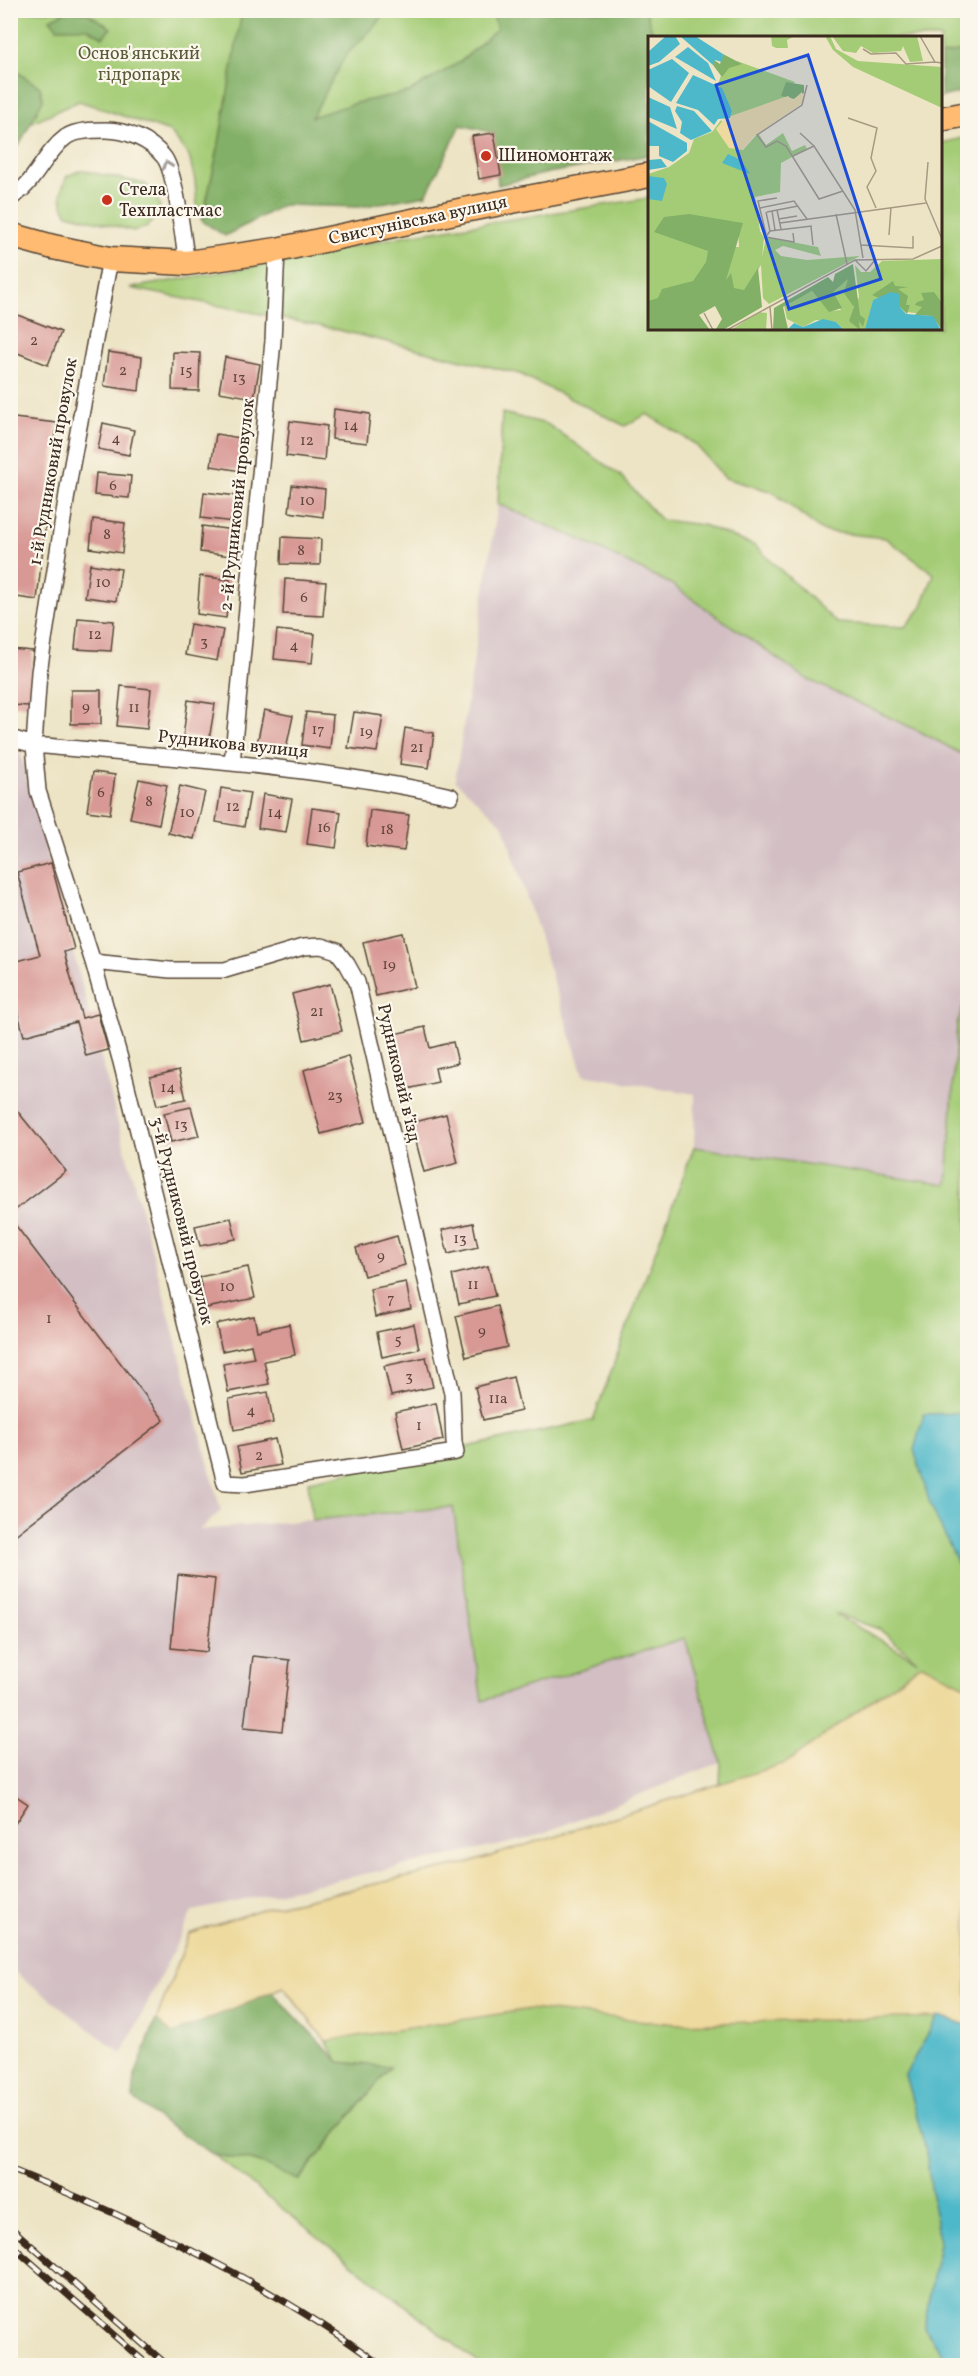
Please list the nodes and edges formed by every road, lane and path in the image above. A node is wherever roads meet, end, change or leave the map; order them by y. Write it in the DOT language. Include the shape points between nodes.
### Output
graph roads {
  1 [pos="968,114"];
  2 [pos="942,119"];
  3 [pos="648,175"];
  4 [pos="10,198"];
  5 [pos="10,235"];
  6 [pos="278,250"];
  7 [pos="110,259"];
  8 [pos="187,264"];
  9 [pos="10,738"];
  10 [pos="34,745"];
  11 [pos="232,763"];
  12 [pos="451,796"];
  13 [pos="93,962"];
  14 [pos="456,1452"];
  1 -- 2 [label="main road"];
  3 -- 6 [label="main road, Свистунівська вулиця"];
  8 -- 4 [label="street, one-way" via="175,188 165,157 149,143 120,130 68,135 53,148 21,192"];
  5 -- 7 [label="main road, Свистунівська вулиця"];
  6 -- 8 [label="main road, Свистунівська вулиця"];
  6 -- 11 [label="street, 2-й Рудниковий провулок" via="273,341"];
  7 -- 8 [label="main road, Свистунівська вулиця"];
  7 -- 10 [label="street, 1-й Рудниковий провулок" via="41,660"];
  9 -- 10 [label="street, Рудникова вулиця"];
  10 -- 11 [label="street, Рудникова вулиця"];
  10 -- 13 [label="street, 3-й Рудниковий провулок" via="38,791"];
  11 -- 12 [label="street, Рудникова вулиця" via="387,782"];
  13 -- 14 [label="street, Рудниковий в’їзд" via="170,970 225,970 303,947 321,946 337,951 347,964 357,982 452,1393"];
  13 -- 14 [label="street, 3-й Рудниковий провулок" via="225,1483 245,1485"];
}
